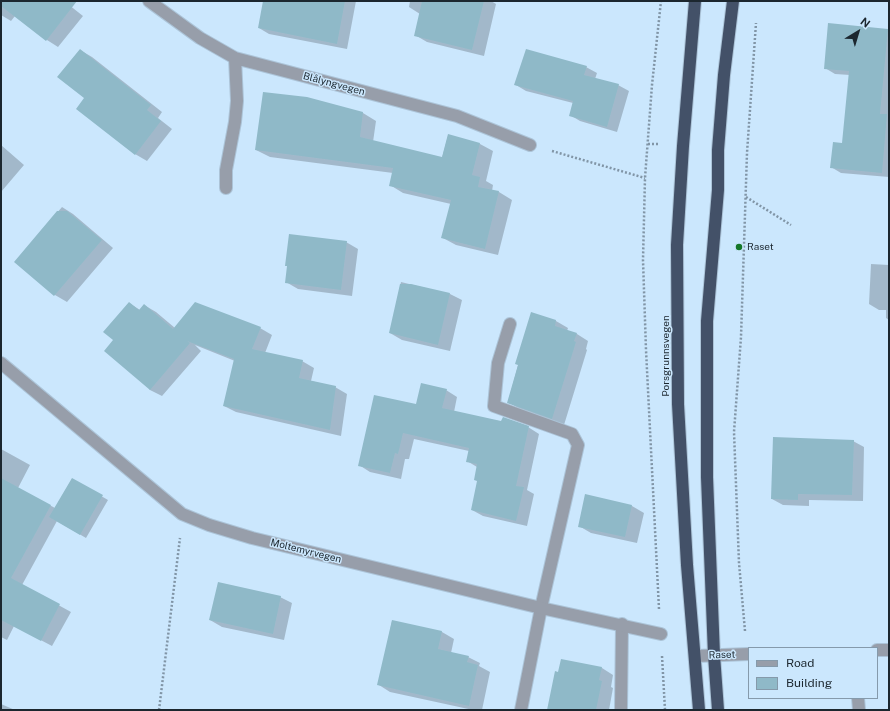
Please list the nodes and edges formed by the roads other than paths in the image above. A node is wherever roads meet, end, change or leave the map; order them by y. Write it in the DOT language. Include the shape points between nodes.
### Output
graph roads {
  1 [pos="148,1"];
  2 [pos="695,1"];
  3 [pos="733,1"];
  4 [pos="236,58"];
  5 [pos="530,144"];
  6 [pos="226,188"];
  7 [pos="510,324"];
  8 [pos="1,363"];
  9 [pos="541,608"];
  10 [pos="622,624"];
  11 [pos="661,634"];
  12 [pos="878,650"];
  13 [pos="889,650"];
  14 [pos="748,654"];
  15 [pos="714,655"];
  16 [pos="696,656"];
  17 [pos="858,699"];
  18 [pos="521,710"];
  19 [pos="621,710"];
  20 [pos="699,710"];
  21 [pos="718,710"];
  22 [pos="859,710"];
  1 -- 4 [label="street, Blålyngvegen" via="200,38"];
  2 -- 16 [label="highway, Porsgrunnsvegen" via="677,252 678,404 687,565"];
  3 -- 15 [label="highway" via="718,150 718,190 707,321 707,477"];
  4 -- 5 [label="street, Blålyngvegen" via="456,116"];
  4 -- 6 [label="street" via="236,122 226,170"];
  7 -- 9 [label="street" via="498,363 494,406 572,434 578,445"];
  8 -- 9 [label="street, Moltemyrvegen" via="182,514 252,538"];
  9 -- 10 [label="street, Moltemyrvegen"];
  9 -- 18 [label="street"];
  10 -- 11 [label="street, Moltemyrvegen"];
  10 -- 19 [label="street"];
  12 -- 13 [label="street"];
  14 -- 15 [label="street, Raset"];
  15 -- 16 [label="street, Raset"];
  15 -- 21 [label="highway"];
  16 -- 20 [label="highway, Porsgrunnsvegen"];
  17 -- 22 [label="street"];
}
